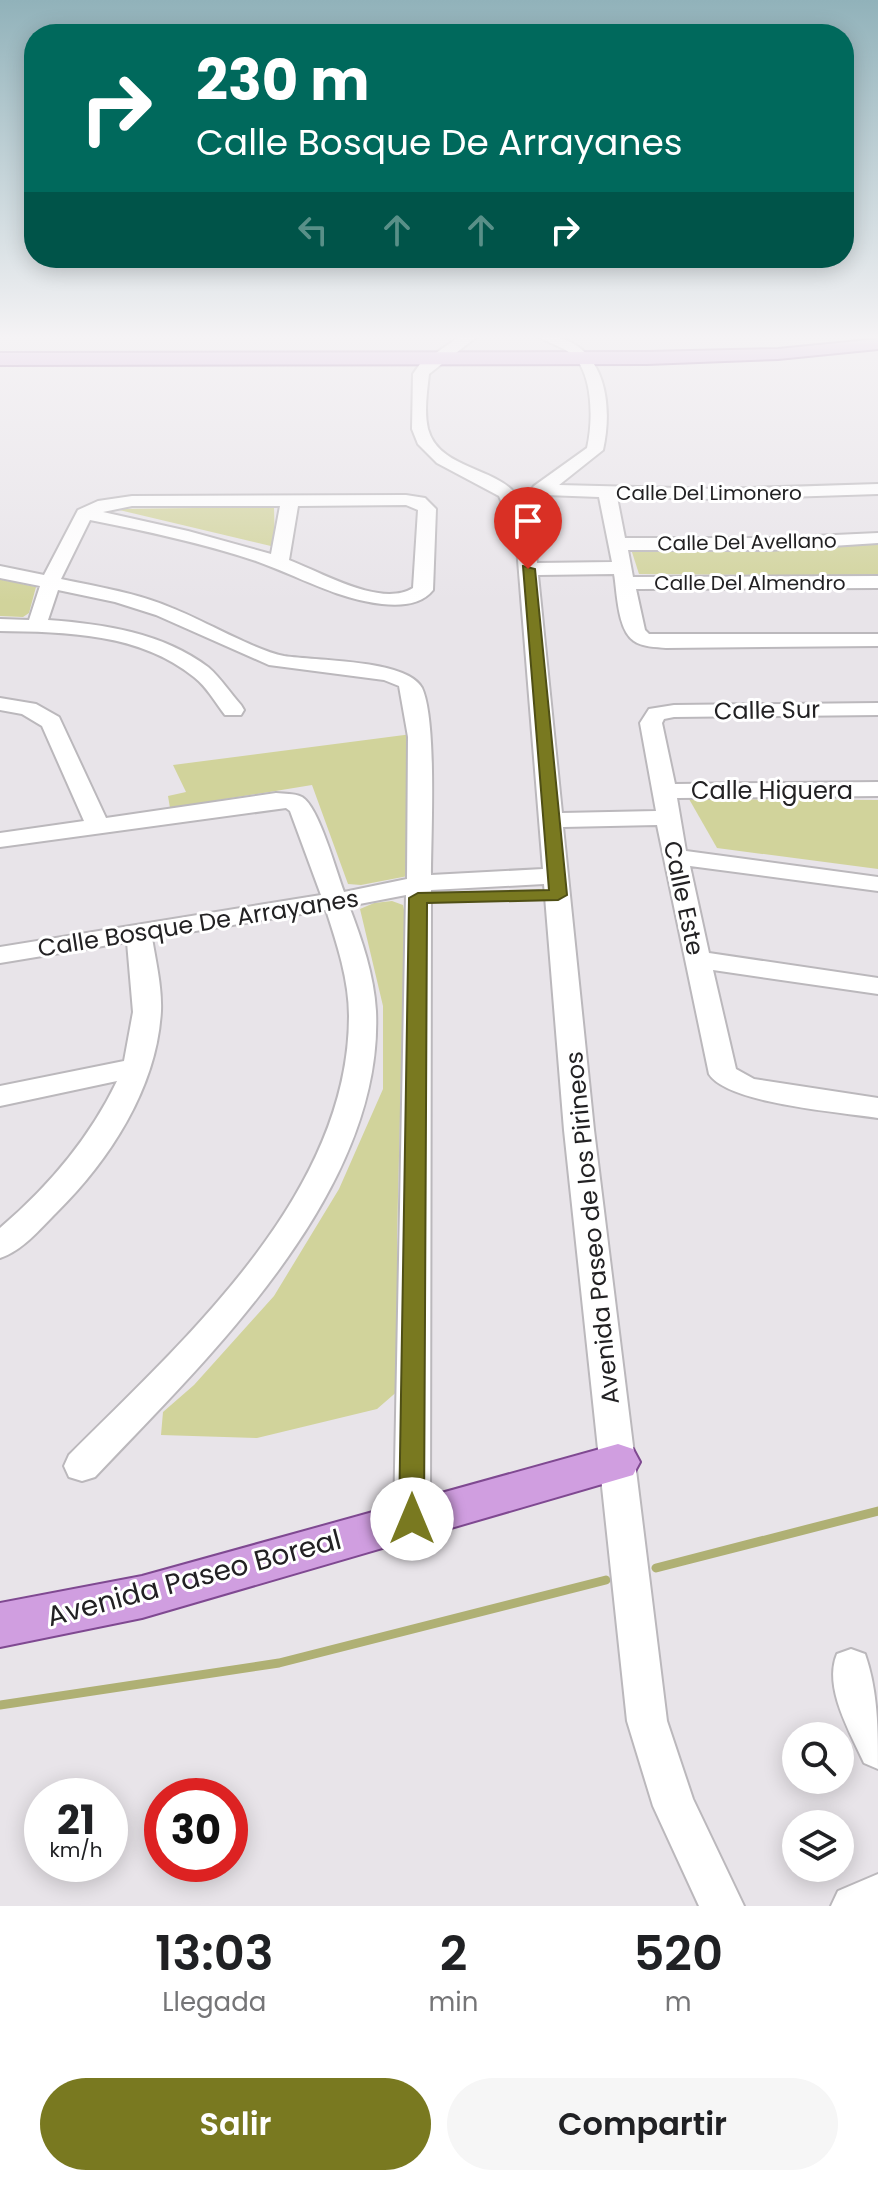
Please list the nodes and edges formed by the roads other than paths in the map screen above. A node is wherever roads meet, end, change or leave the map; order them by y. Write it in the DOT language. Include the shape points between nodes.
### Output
graph roads {
  1 [pos="417,424"];
  2 [pos="599,424"];
  3 [pos="878,489"];
  4 [pos="540,490"];
  5 [pos="607,493"];
  6 [pos="290,500"];
  7 [pos="85,508"];
  8 [pos="878,538"];
  9 [pos="526,552"];
  10 [pos="279,563"];
  11 [pos="619,563"];
  12 [pos="0,572"];
  13 [pos="51,580"];
  14 [pos="878,582"];
  15 [pos="0,625"];
  16 [pos="37,625"];
  17 [pos="878,640"];
  18 [pos="0,704"];
  19 [pos="878,709"];
  20 [pos="233,710"];
  21 [pos="657,714"];
  22 [pos="878,789"];
  23 [pos="665,791"];
  24 [pos="98,825"];
  25 [pos="669,825"];
  26 [pos="551,826"];
  27 [pos="0,840"];
  28 [pos="677,857"];
  29 [pos="878,884"];
  30 [pos="557,886"];
  31 [pos="411,891"];
  32 [pos="333,900"];
  33 [pos="138,932"];
  34 [pos="0,955"];
  35 [pos="697,959"];
  36 [pos="878,986"];
  37 [pos="134,1068"];
  38 [pos="0,1096"];
  39 [pos="878,1108"];
  40 [pos="0,1246"];
  41 [pos="618,1462"];
  42 [pos="82,1466"];
  43 [pos="412,1519"];
  44 [pos="0,1625"];
  45 [pos="851,1667"];
  46 [pos="878,1749"];
  47 [pos="878,1896"];
  48 [pos="722,1906"];
  49 [pos="853,1906"];
  1 -- 9 [label="street" via="436,454 511,499"];
  2 -- 4 [label="street" via="595,450"];
  3 -- 5 [label="street, Calle Del Limonero"];
  4 -- 5 [label="street, Calle Del Limonero"];
  4 -- 9 [label="street" via="534,498"];
  5 -- 11 [label="street"];
  6 -- 7 [label="street" via="148,500"];
  6 -- 10 [label="street"];
  6 -- 10 [label="street" via="424,504 423,590 398,598 359,594"];
  7 -- 10 [label="street"];
  7 -- 13 [label="street"];
  8 -- 11 [label="street, Calle Del Avellano" via="770,544"];
  9 -- 11 [label="street"];
  9 -- 26 [label="street, Avenida Paseo de los Pirineos"];
  11 -- 14 [label="street, Calle Del Almendro"];
  11 -- 17 [label="street" via="635,632 643,639"];
  12 -- 13 [label="street"];
  13 -- 16 [label="street"];
  13 -- 31 [label="street" via="163,611 276,661 388,674 406,682 412,689 419,737"];
  15 -- 16 [label="street"];
  16 -- 20 [label="street" via="150,645 202,672"];
  18 -- 24 [label="street" via="28,709 51,722"];
  19 -- 21 [label="street, Calle Sur"];
  21 -- 23 [label="street, Calle Este" via="651,723"];
  22 -- 23 [label="street, Calle Higuera"];
  23 -- 25 [label="street, Calle Este"];
  24 -- 27 [label="street"];
  24 -- 32 [label="street" via="292,801 301,808"];
  25 -- 26 [label="street"];
  25 -- 28 [label="street, Calle Este"];
  26 -- 30 [label="street, Avenida Paseo de los Pirineos"];
  28 -- 29 [label="street"];
  28 -- 35 [label="street, Calle Este"];
  30 -- 31 [label="street, Calle Bosque De Arrayanes"];
  30 -- 41 [label="street, Avenida Paseo de los Pirineos"];
  31 -- 32 [label="street, Calle Bosque De Arrayanes"];
  31 -- 43 [label="street"];
  32 -- 33 [label="street, Calle Bosque De Arrayanes"];
  32 -- 42 [label="street" via="354,963 363,1021 360,1059 330,1159 296,1222 249,1288"];
  33 -- 34 [label="street, Calle Bosque De Arrayanes"];
  33 -- 37 [label="street" via="147,1012"];
  35 -- 36 [label="street"];
  35 -- 39 [label="street, Calle Este" via="719,1067 729,1080 754,1089"];
  37 -- 38 [label="street"];
  37 -- 40 [label="street" via="97,1147 41,1210"];
  41 -- 43 [label="main road, Avenida Paseo Boreal"];
  41 -- 48 [label="street, Avenida Paseo de los Pirineos" via="647,1721 674,1806"];
  43 -- 44 [label="main road, Avenida Paseo Boreal" via="142,1597"];
  45 -- 46 [label="street"];
  47 -- 49 [label="street"];
}
